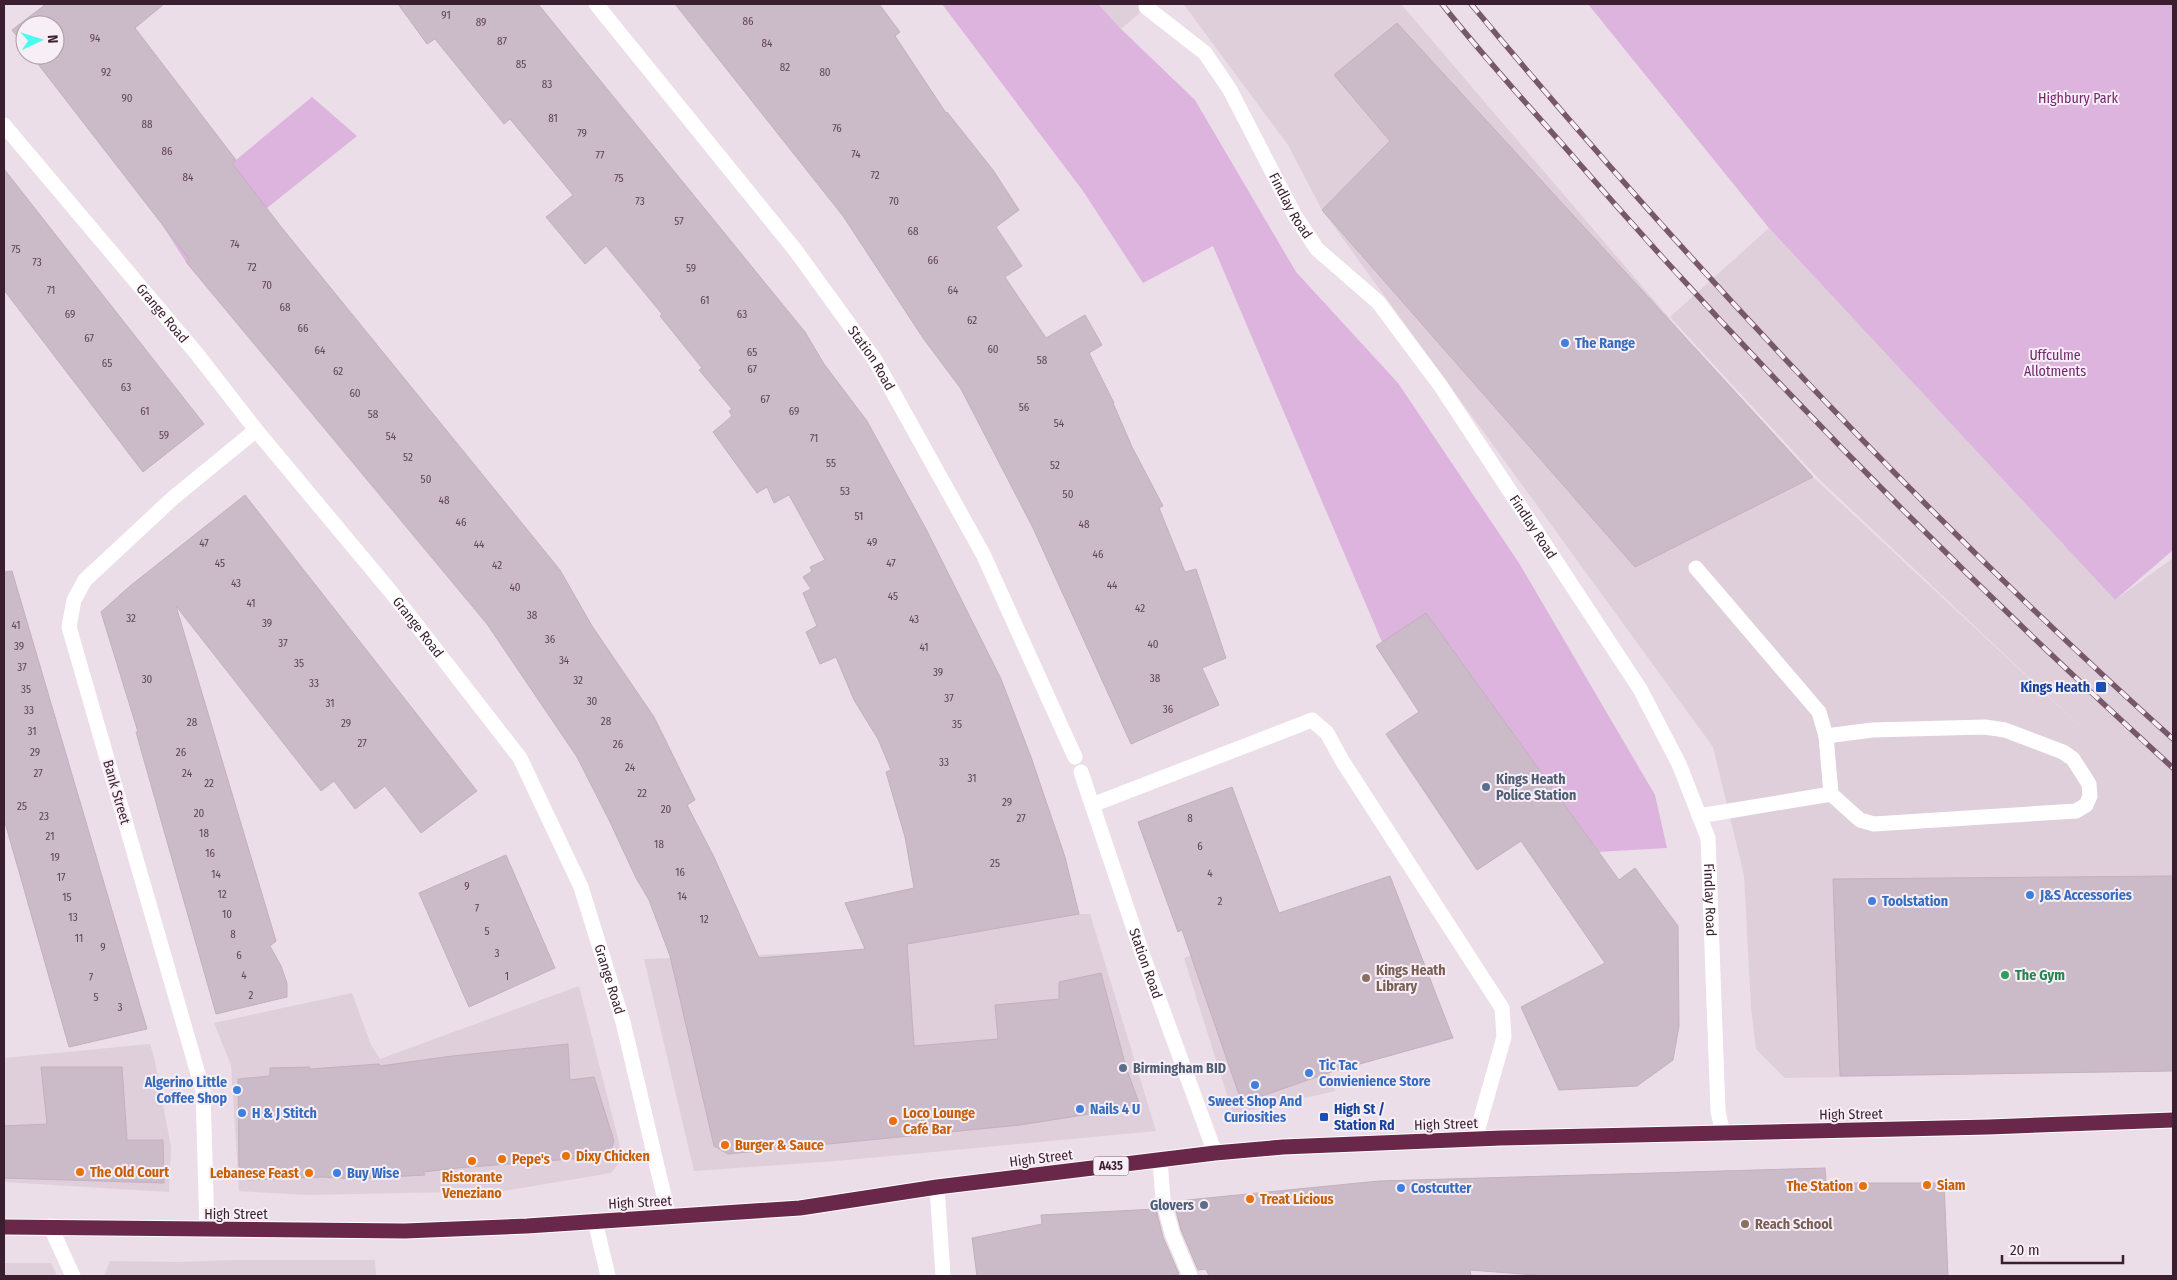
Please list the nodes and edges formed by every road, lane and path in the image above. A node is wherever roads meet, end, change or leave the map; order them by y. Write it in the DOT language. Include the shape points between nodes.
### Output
graph roads {
  1 [pos="596,4"];
  2 [pos="1145,6"];
  3 [pos="4,125"];
  4 [pos="256,430"];
  5 [pos="1696,568"];
  6 [pos="1826,736"];
  7 [pos="1075,757"];
  8 [pos="1081,772"];
  9 [pos="1831,794"];
  10 [pos="1092,806"];
  11 [pos="1699,816"];
  12 [pos="2173,1120"];
  13 [pos="1723,1134"];
  14 [pos="1475,1139"];
  15 [pos="1215,1153"];
  16 [pos="1160,1160"];
  17 [pos="937,1187"];
  18 [pos="669,1217"];
  19 [pos="595,1221"];
  20 [pos="50,1226"];
  21 [pos="4,1227"];
  22 [pos="207,1230"];
  23 [pos="73,1276"];
  24 [pos="608,1276"];
  25 [pos="943,1276"];
  26 [pos="1190,1276"];
  1 -- 7 [label="street, Station Road" via="796,250 874,360 983,554"];
  2 -- 11 [label="street, Findlay Road" via="1205,53 1230,90 1295,216 1317,250 1378,302 1440,385 1640,689 1679,764"];
  3 -- 4 [label="street, Grange Road" via="197,354"];
  4 -- 18 [label="street, Grange Road" via="391,592 520,758 581,887 623,1022"];
  4 -- 22 [label="street, Bank Street" via="173,498 85,580 74,600 69,627 203,1090"];
  5 -- 6 [label="street" via="1819,712"];
  6 -- 9 [label="street"];
  6 -- 9 [label="street" via="1872,730 1985,727 2004,730 2063,752 2073,759 2089,784 2090,796 2086,806 2076,811 1874,824 1860,820"];
  8 -- 10 [label="street, Station Road"];
  9 -- 11 [label="street"];
  10 -- 14 [label="street" via="1312,720 1327,733 1502,1008 1504,1037"];
  10 -- 15 [label="street, Station Road"];
  11 -- 13 [label="street, Findlay Road" via="1708,838 1718,1111"];
  12 -- 13 [label="highway, High Street / A435"];
  13 -- 14 [label="highway, High Street / A435"];
  14 -- 15 [label="highway, High Street / A435"];
  15 -- 16 [label="highway, High Street / A435"];
  16 -- 17 [label="highway, High Street / A435"];
  16 -- 26 [label="street" via="1163,1198 1172,1233"];
  17 -- 18 [label="highway, High Street / A435" via="800,1208"];
  17 -- 25 [label="street"];
  18 -- 19 [label="highway, High Street / A435"];
  19 -- 22 [label="highway, High Street / A435" via="405,1231"];
  19 -- 24 [label="street"];
  20 -- 21 [label="highway, High Street / A435"];
  20 -- 22 [label="highway, High Street / A435"];
  20 -- 23 [label="street"];
}
